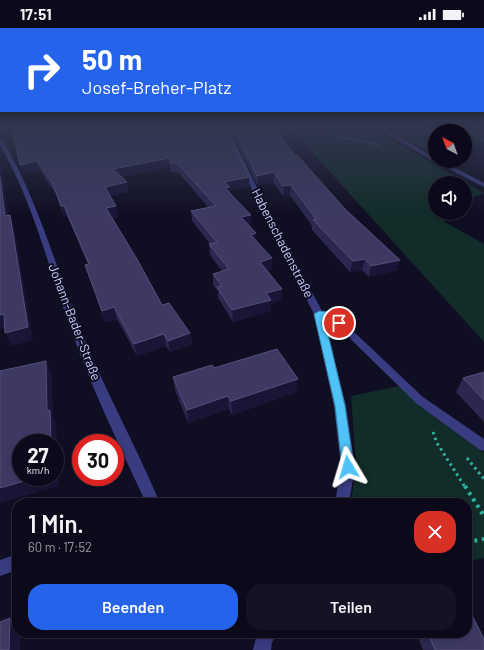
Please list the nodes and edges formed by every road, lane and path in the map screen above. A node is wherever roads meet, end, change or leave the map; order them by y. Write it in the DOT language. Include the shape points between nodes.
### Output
graph roads {
  1 [pos="9,157"];
  2 [pos="240,157"];
  3 [pos="455,168"];
  4 [pos="484,185"];
  5 [pos="319,314"];
  6 [pos="420,400"];
  7 [pos="484,446"];
  8 [pos="151,498"];
  9 [pos="343,498"];
  10 [pos="484,516"];
  11 [pos="484,539"];
  12 [pos="472,541"];
  13 [pos="12,564"];
  14 [pos="0,568"];
  1 -- 8 [label="street, Johann-Bader-Straße" via="24,186 74,324 113,418"];
  2 -- 5 [label="street, Habenschadenstraße"];
  3 -- 4 [label="street"];
  5 -- 6 [label="street" via="330,314"];
  5 -- 9 [label="street, Habenschadenstraße" via="340,406 348,467"];
  6 -- 7 [label="street"];
  6 -- 10 [label="path" via="437,443"];
  11 -- 12 [label="path"];
  13 -- 14 [label="street"];
}
